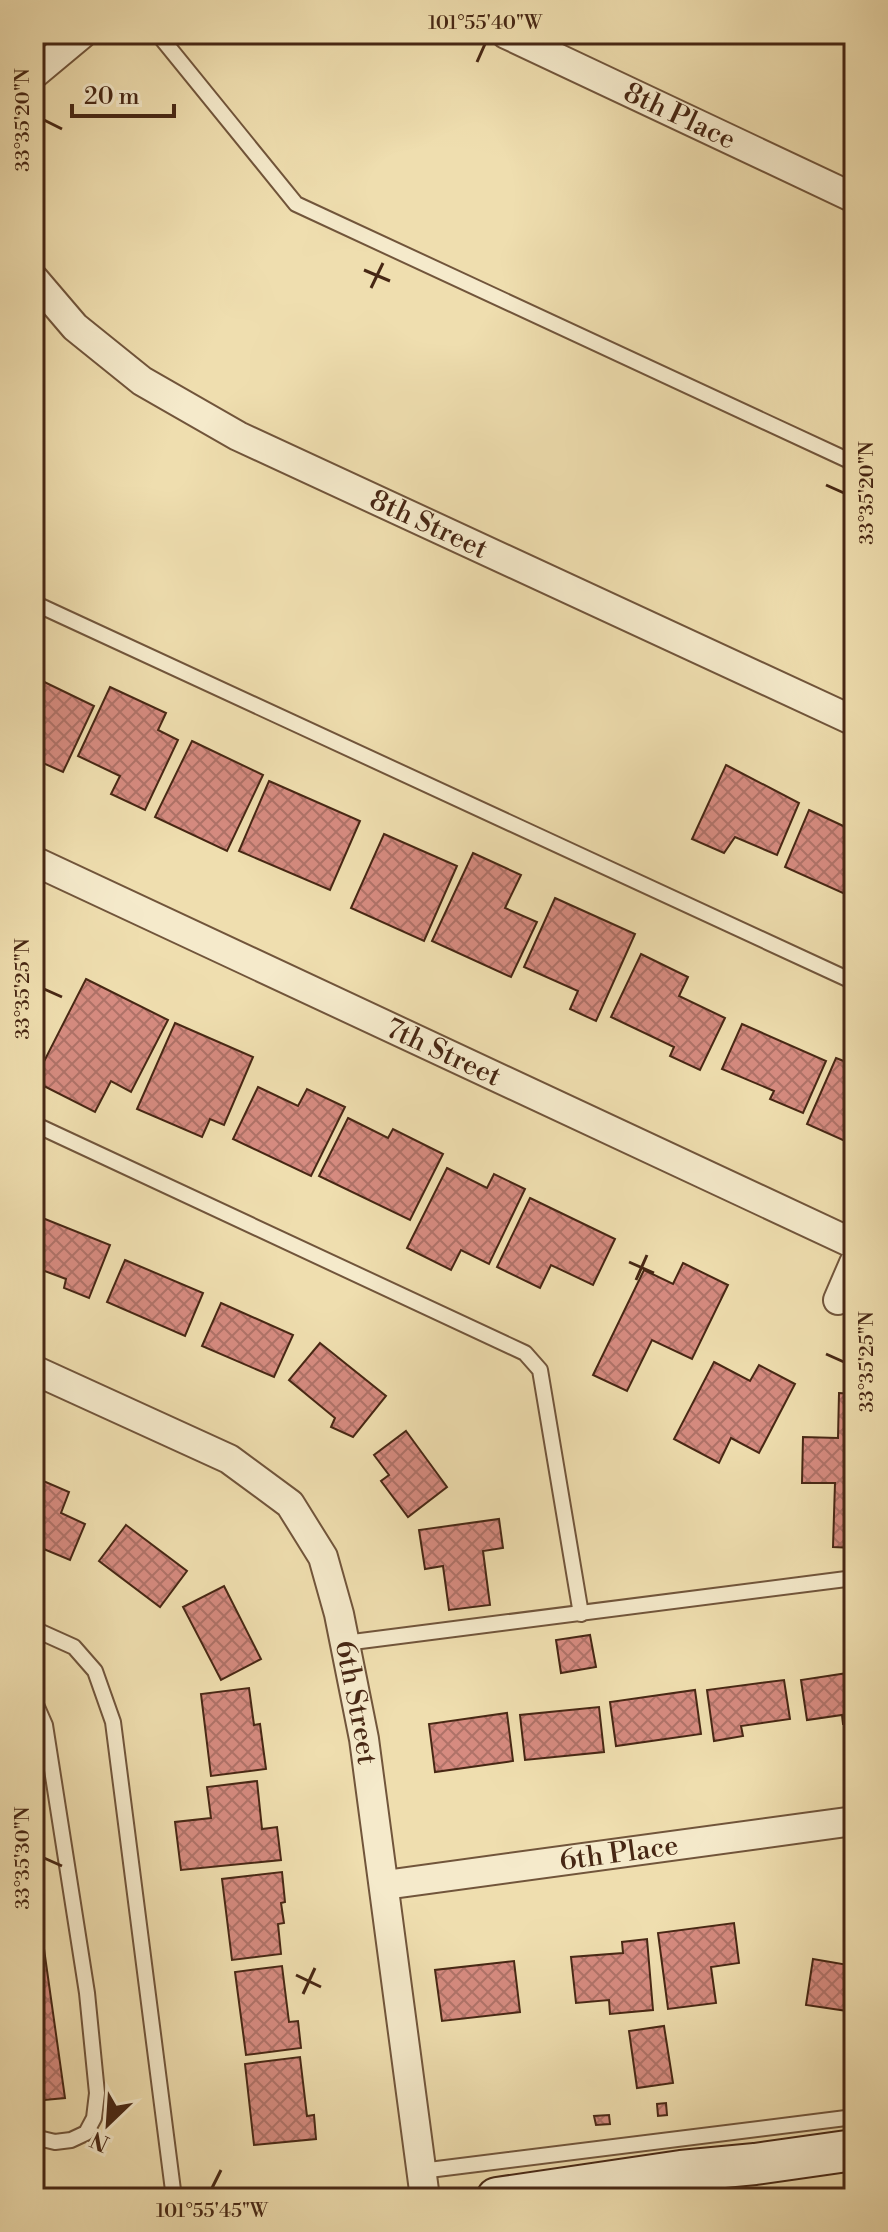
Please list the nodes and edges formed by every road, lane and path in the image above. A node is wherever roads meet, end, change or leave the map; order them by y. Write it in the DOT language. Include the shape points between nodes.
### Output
graph roads {
  1 [pos="82,34"];
  2 [pos="158,34"];
  3 [pos="506,34"];
  4 [pos="34,74"];
  5 [pos="854,198"];
  6 [pos="34,279"];
  7 [pos="854,463"];
  8 [pos="34,603"];
  9 [pos="854,721"];
  10 [pos="34,861"];
  11 [pos="854,982"];
  12 [pos="34,1124"];
  13 [pos="854,1244"];
  14 [pos="854,1263"];
  15 [pos="838,1300"];
  16 [pos="34,1370"];
  17 [pos="854,1578"];
  18 [pos="581,1614"];
  19 [pos="34,1629"];
  20 [pos="345,1643"];
  21 [pos="34,1700"];
  22 [pos="854,1821"];
  23 [pos="385,1885"];
  24 [pos="854,2117"];
  25 [pos="34,2137"];
  26 [pos="854,2150"];
  27 [pos="755,2164"];
  28 [pos="423,2184"];
  29 [pos="174,2198"];
  30 [pos="497,2198"];
  31 [pos="625,2198"];
  1 -- 4 [label="street"];
  2 -- 7 [label="lane" via="296,204"];
  3 -- 5 [label="street, 8th Place"];
  6 -- 9 [label="street, 8th Street" via="75,327 142,381 238,436"];
  8 -- 11 [label="lane"];
  10 -- 13 [label="street, 7th Street"];
  12 -- 18 [label="lane" via="525,1353 540,1370"];
  14 -- 15 [label="street"];
  16 -- 20 [label="street, 6th Street" via="229,1459 290,1504 323,1557"];
  17 -- 18 [label="lane"];
  18 -- 20 [label="lane"];
  19 -- 29 [label="lane" via="74,1647 95,1671 113,1722"];
  20 -- 23 [label="street, 6th Street"];
  21 -- 25 [label="lane" via="45,1725 87,1993 97,2093 86,2133 55,2142"];
  22 -- 23 [label="street, 6th Place"];
  23 -- 28 [label="street, 6th Street"];
  24 -- 28 [label="lane"];
  26 -- 27 [label="main road"];
  27 -- 30 [label="main road"];
  27 -- 31 [label="main road"];
}
